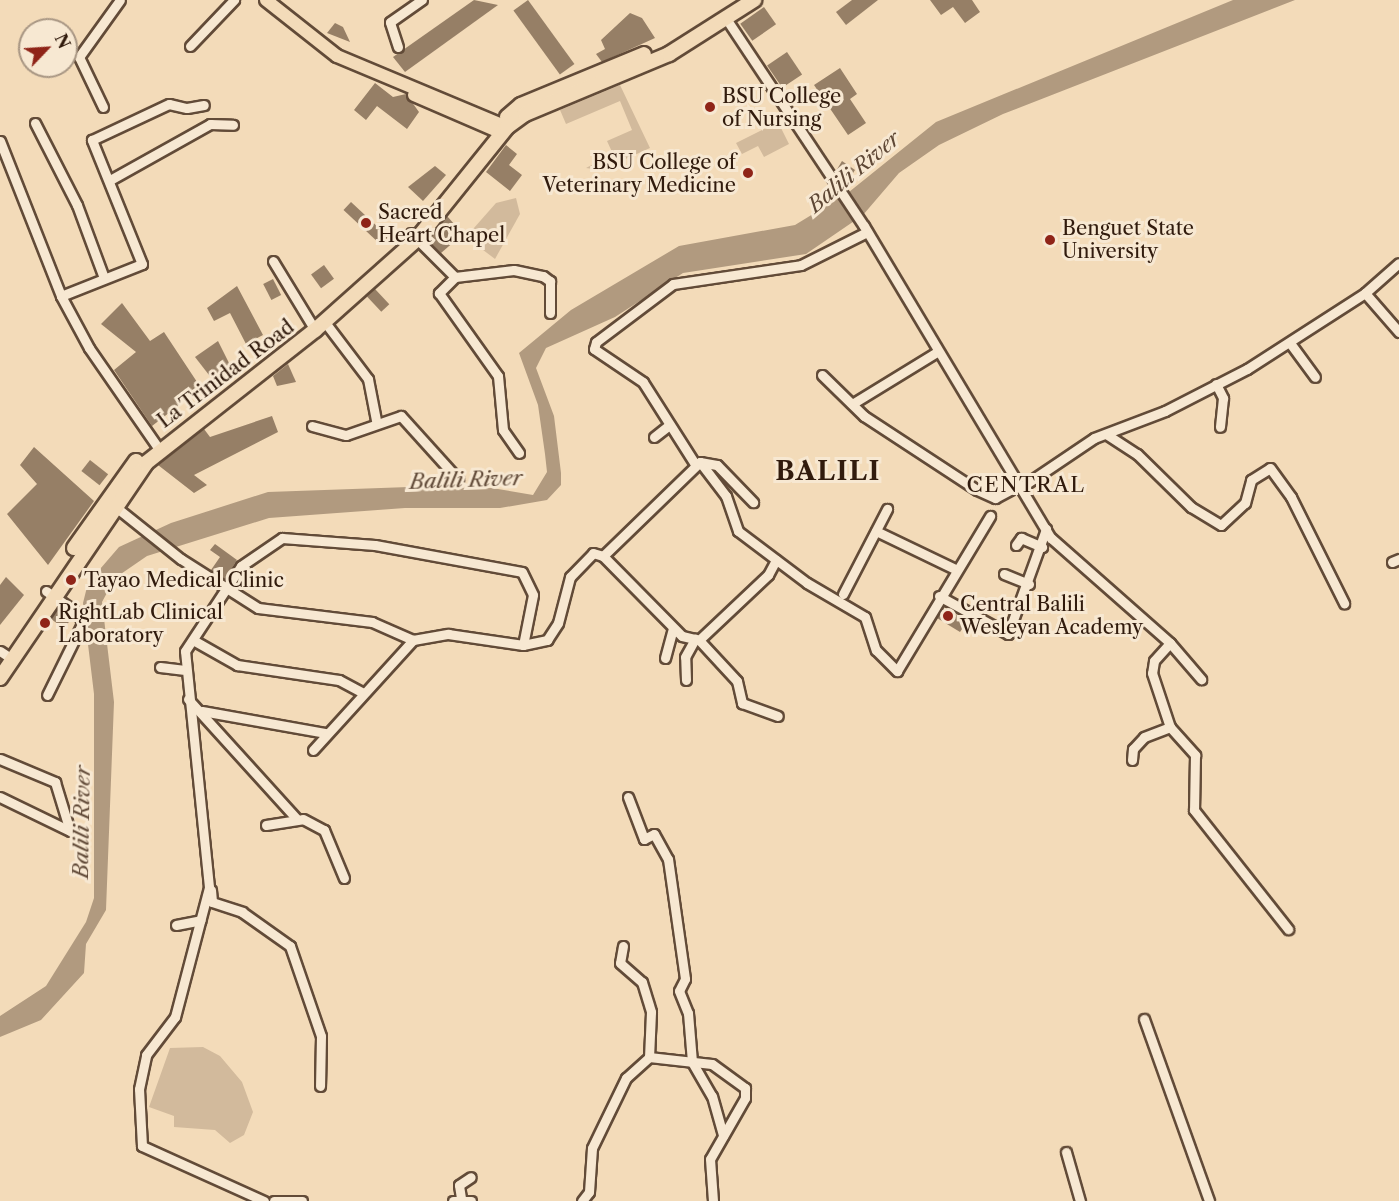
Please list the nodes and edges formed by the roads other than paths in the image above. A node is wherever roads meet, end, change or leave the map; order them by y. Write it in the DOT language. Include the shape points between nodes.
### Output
graph roads {
  1 [pos="120,0"];
  2 [pos="234,0"];
  3 [pos="266,0"];
  4 [pos="422,0"];
  5 [pos="754,0"];
  6 [pos="727,20"];
  7 [pos="190,46"];
  8 [pos="398,47"];
  9 [pos="204,105"];
  10 [pos="103,107"];
  11 [pos="35,123"];
  12 [pos="234,125"];
  13 [pos="501,128"];
  14 [pos="0,141"];
  15 [pos="110,180"];
  16 [pos="866,229"];
  17 [pos="414,236"];
  18 [pos="273,261"];
  19 [pos="1399,263"];
  20 [pos="455,277"];
  21 [pos="104,278"];
  22 [pos="1365,293"];
  23 [pos="61,296"];
  24 [pos="550,313"];
  25 [pos="316,325"];
  26 [pos="1399,332"];
  27 [pos="1290,343"];
  28 [pos="937,352"];
  29 [pos="822,375"];
  30 [pos="1315,376"];
  31 [pos="1216,384"];
  32 [pos="852,404"];
  33 [pos="376,420"];
  34 [pos="312,426"];
  35 [pos="668,426"];
  36 [pos="1220,427"];
  37 [pos="1106,434"];
  38 [pos="654,437"];
  39 [pos="156,446"];
  40 [pos="519,453"];
  41 [pos="698,463"];
  42 [pos="459,479"];
  43 [pos="1020,486"];
  44 [pos="753,502"];
  45 [pos="111,503"];
  46 [pos="887,509"];
  47 [pos="990,516"];
  48 [pos="1046,529"];
  49 [pos="876,531"];
  50 [pos="1016,545"];
  51 [pos="1042,547"];
  52 [pos="603,556"];
  53 [pos="776,560"];
  54 [pos="955,569"];
  55 [pos="1004,574"];
  56 [pos="1029,584"];
  57 [pos="225,588"];
  58 [pos="50,593"];
  59 [pos="843,594"];
  60 [pos="939,596"];
  61 [pos="1344,603"];
  62 [pos="673,628"];
  63 [pos="192,640"];
  64 [pos="413,640"];
  65 [pos="697,640"];
  66 [pos="1170,643"];
  67 [pos="523,645"];
  68 [pos="4,656"];
  69 [pos="665,658"];
  70 [pos="160,668"];
  71 [pos="183,670"];
  72 [pos="0,678"];
  73 [pos="1201,679"];
  74 [pos="686,680"];
  75 [pos="363,693"];
  76 [pos="47,695"];
  77 [pos="188,699"];
  78 [pos="202,711"];
  79 [pos="777,716"];
  80 [pos="1170,727"];
  81 [pos="326,733"];
  82 [pos="313,750"];
  83 [pos="1132,759"];
  84 [pos="0,760"];
  85 [pos="0,797"];
  86 [pos="628,797"];
  87 [pos="297,819"];
  88 [pos="266,825"];
  89 [pos="344,878"];
  90 [pos="209,887"];
  91 [pos="201,920"];
  92 [pos="176,925"];
  93 [pos="1288,929"];
  94 [pos="623,946"];
  95 [pos="1144,1019"];
  96 [pos="649,1057"];
  97 [pos="692,1062"];
  98 [pos="320,1086"];
  99 [pos="723,1135"];
  100 [pos="1066,1152"];
  101 [pos="471,1178"];
  102 [pos="462,1200"];
  103 [pos="264,1201"];
  104 [pos="274,1201"];
  105 [pos="302,1201"];
  106 [pos="582,1201"];
  107 [pos="713,1201"];
  108 [pos="1080,1201"];
  109 [pos="1209,1201"];
  1 -- 10 [label="street" via="79,57"];
  2 -- 7 [label="street"];
  3 -- 13 [label="main road" via="328,52"];
  4 -- 8 [label="street" via="390,22"];
  5 -- 6 [label="highway"];
  6 -- 13 [label="highway"];
  6 -- 16 [label="street"];
  9 -- 15 [label="street" via="187,108 169,104 92,140"];
  11 -- 21 [label="street" via="77,205"];
  12 -- 15 [label="street" via="210,124"];
  13 -- 17 [label="highway, La Trinidad Road"];
  14 -- 23 [label="street"];
  15 -- 21 [label="street" via="142,261"];
  16 -- 28 [label="street"];
  16 -- 35 [label="street" via="801,265 682,283 643,303 600,337 594,349 637,375"];
  17 -- 20 [label="street"];
  17 -- 25 [label="highway, La Trinidad Road"];
  18 -- 25 [label="street"];
  19 -- 22 [label="street"];
  20 -- 24 [label="street" via="514,270 543,276 550,281"];
  20 -- 40 [label="street" via="439,293 498,376 503,430"];
  21 -- 23 [label="street"];
  22 -- 26 [label="street"];
  22 -- 27 [label="street"];
  23 -- 39 [label="street" via="89,348"];
  25 -- 33 [label="street" via="368,380"];
  25 -- 39 [label="highway, La Trinidad Road"];
  27 -- 30 [label="street"];
  27 -- 31 [label="street"];
  28 -- 32 [label="street"];
  28 -- 43 [label="street"];
  29 -- 32 [label="street"];
  31 -- 36 [label="street" via="1223,398"];
  31 -- 37 [label="street"];
  32 -- 43 [label="street" via="906,446 992,497"];
  33 -- 34 [label="street" via="346,435"];
  33 -- 42 [label="street" via="405,418"];
  35 -- 38 [label="street"];
  35 -- 41 [label="street"];
  37 -- 43 [label="street"];
  37 -- 61 [label="street" via="1137,454 1191,507 1221,525 1245,503 1251,480 1270,468 1291,496"];
  39 -- 45 [label="highway, La Trinidad Road"];
  41 -- 44 [label="street" via="717,465"];
  41 -- 52 [label="street"];
  41 -- 53 [label="street" via="726,496 738,531"];
  43 -- 48 [label="street"];
  45 -- 57 [label="street" via="181,559"];
  45 -- 58 [label="highway, La Trinidad Road"];
  46 -- 49 [label="street"];
  47 -- 54 [label="street"];
  48 -- 51 [label="street"];
  48 -- 66 [label="street" via="1062,550"];
  49 -- 54 [label="street"];
  49 -- 59 [label="street"];
  50 -- 51 [label="street" via="1021,538"];
  51 -- 56 [label="street"];
  52 -- 62 [label="street"];
  52 -- 67 [label="street" via="587,554 576,567 547,640"];
  53 -- 60 [label="street" via="865,617 876,650 899,668"];
  53 -- 65 [label="street" via="768,575"];
  54 -- 60 [label="street"];
  55 -- 56 [label="street"];
  56 -- 60 [label="street" via="1011,631 1000,633"];
  57 -- 63 [label="street"];
  57 -- 64 [label="street" via="258,608 372,622"];
  57 -- 67 [label="street" via="257,552 282,538 490,560 522,572 531,586 533,603"];
  58 -- 68 [label="highway, La Trinidad Road"];
  58 -- 76 [label="street" via="79,614 82,624"];
  62 -- 65 [label="street"];
  62 -- 69 [label="street"];
  63 -- 71 [label="street"];
  63 -- 75 [label="street" via="237,665 339,680"];
  64 -- 67 [label="street" via="466,634"];
  64 -- 75 [label="street"];
  65 -- 74 [label="street" via="685,657"];
  65 -- 79 [label="street" via="737,681 742,703"];
  66 -- 73 [label="street"];
  66 -- 80 [label="street" via="1152,667"];
  68 -- 72 [label="highway, La Trinidad Road"];
  70 -- 71 [label="street"];
  71 -- 77 [label="street"];
  75 -- 81 [label="street"];
  77 -- 78 [label="street"];
  77 -- 90 [label="street" via="203,788"];
  78 -- 81 [label="street"];
  78 -- 87 [label="street"];
  80 -- 83 [label="street" via="1144,737 1132,749"];
  80 -- 93 [label="street" via="1195,755 1197,814"];
  81 -- 82 [label="street"];
  84 -- 85 [label="street" via="55,782 70,831"];
  86 -- 97 [label="street" via="644,839 654,834 668,859 685,979 679,991 688,1013"];
  87 -- 88 [label="street"];
  87 -- 89 [label="street" via="328,833"];
  90 -- 91 [label="street"];
  90 -- 98 [label="street" via="212,902 242,912 290,946 321,1036"];
  91 -- 92 [label="street"];
  91 -- 103 [label="street" via="175,1017 146,1055 139,1089 142,1146"];
  94 -- 96 [label="street" via="620,963 642,982 651,1012"];
  95 -- 109 [label="street"];
  96 -- 97 [label="street"];
  96 -- 106 [label="street" via="626,1078 592,1148 589,1192"];
  97 -- 99 [label="street" via="712,1096"];
  97 -- 99 [label="street" via="719,1067 744,1088 745,1098"];
  99 -- 107 [label="street" via="710,1159"];
  100 -- 108 [label="street"];
  101 -- 102 [label="street" via="459,1185"];
  104 -- 105 [label="street" via="294,1197"];
}
